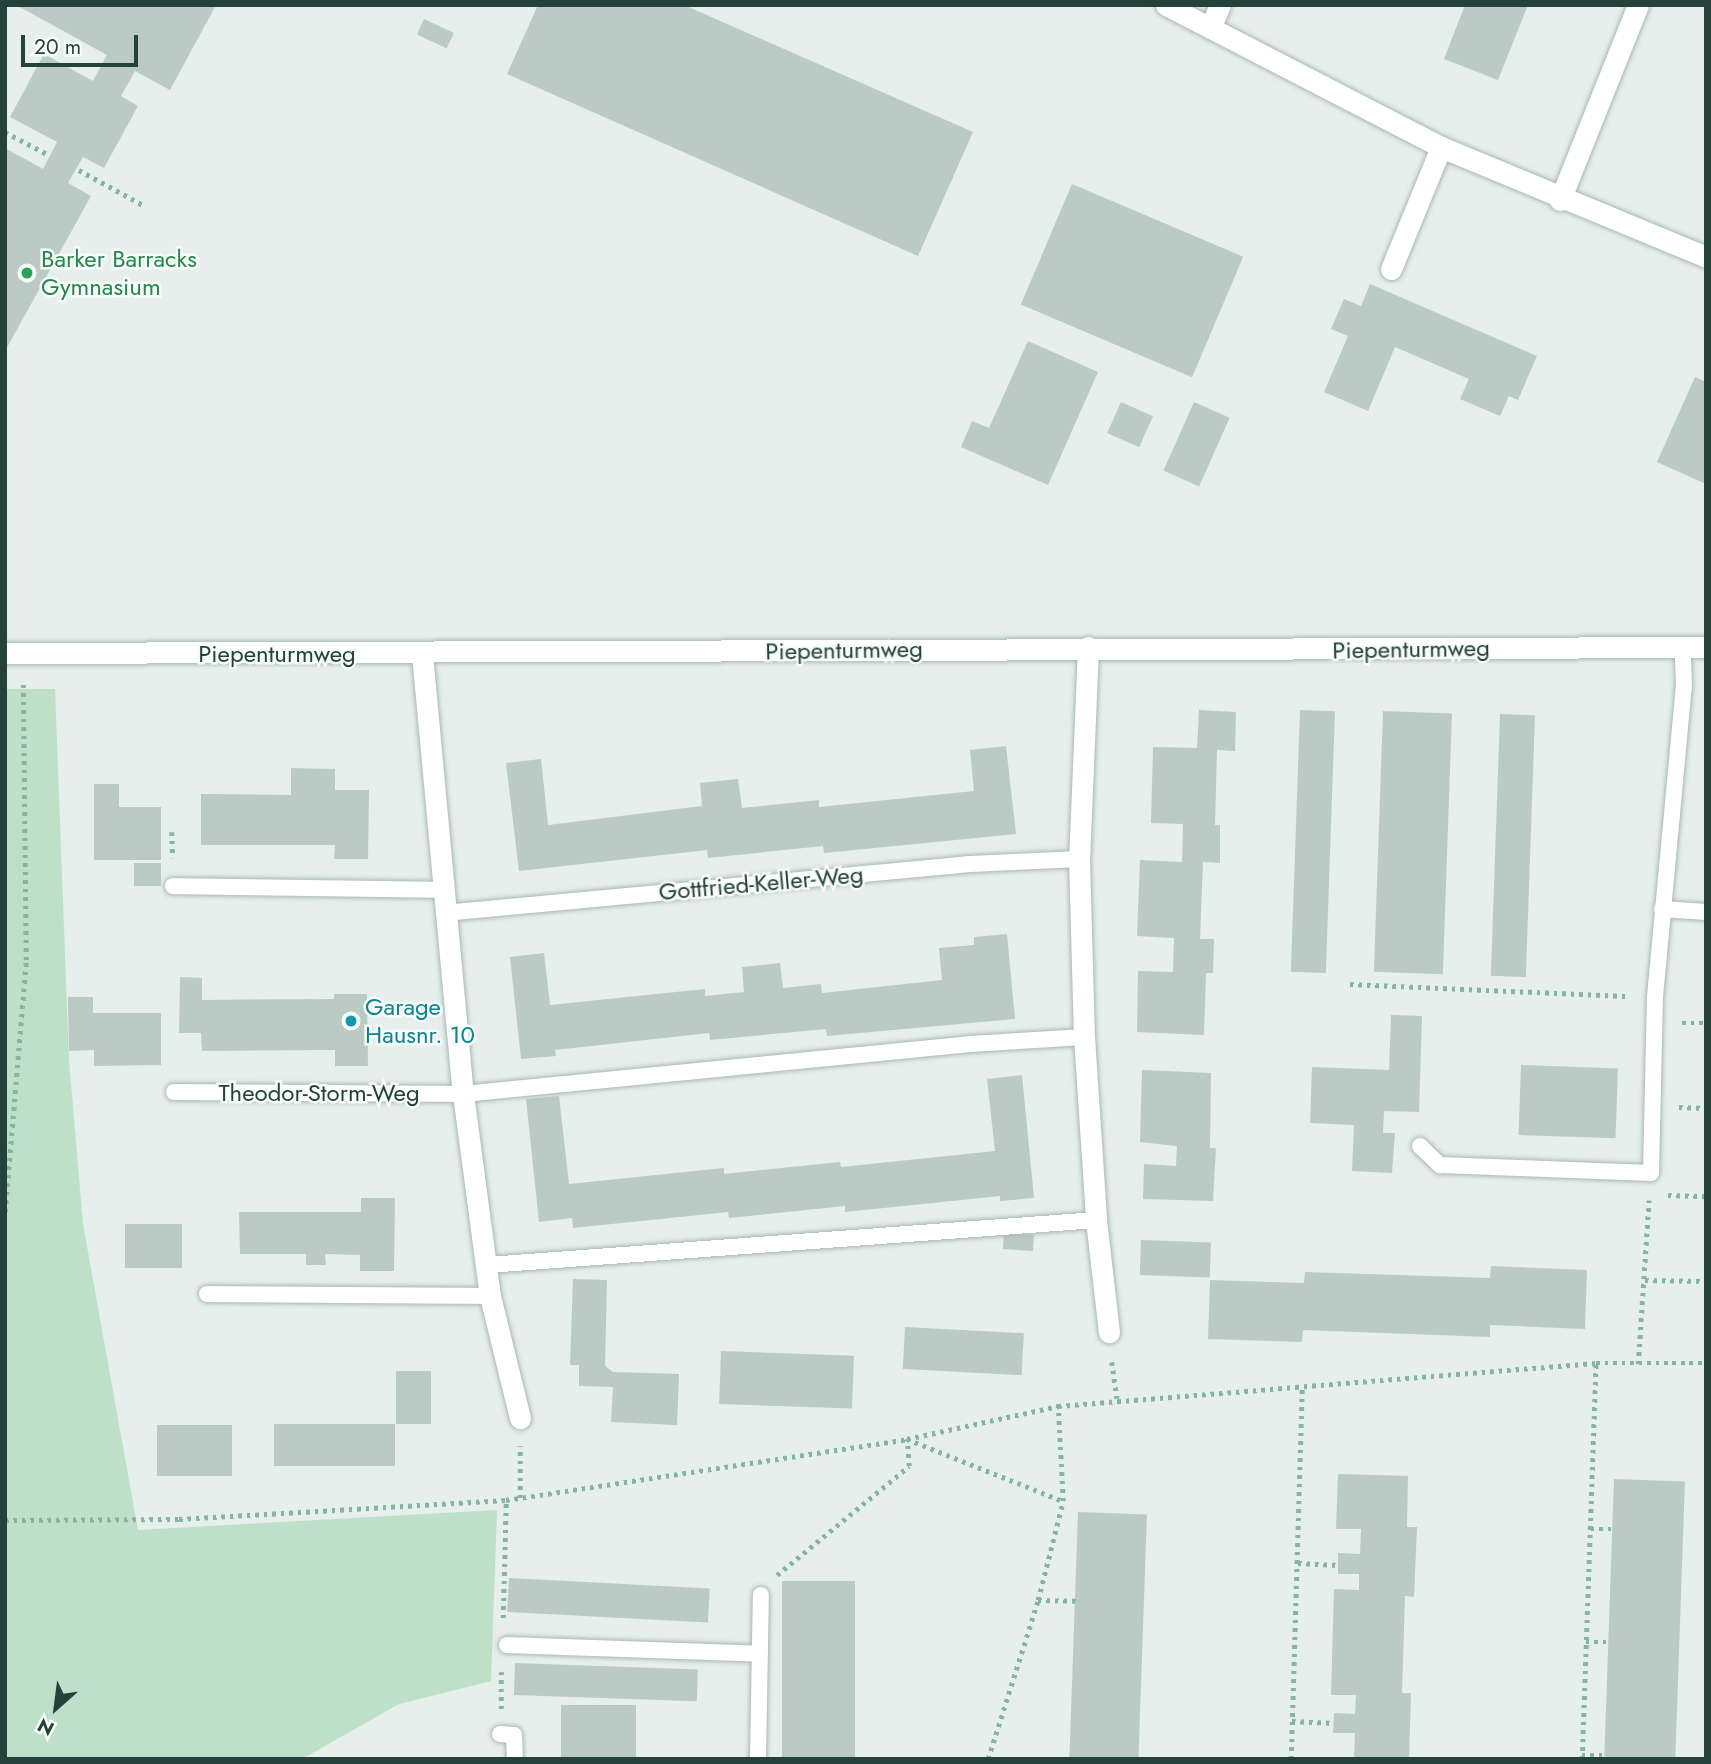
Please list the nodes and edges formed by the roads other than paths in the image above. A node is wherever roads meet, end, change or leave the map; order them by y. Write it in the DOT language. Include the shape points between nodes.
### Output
graph roads {
  1 [pos="1166,5"];
  2 [pos="1220,5"];
  3 [pos="1638,5"];
  4 [pos="1212,26"];
  5 [pos="1441,147"];
  6 [pos="1560,200"];
  7 [pos="1706,257"];
  8 [pos="1391,269"];
  9 [pos="1088,647"];
  10 [pos="1706,647"];
  11 [pos="1684,648"];
  12 [pos="15,654"];
  13 [pos="422,654"];
  14 [pos="1079,859"];
  15 [pos="173,886"];
  16 [pos="443,890"];
  17 [pos="1662,909"];
  18 [pos="1706,912"];
  19 [pos="444,913"];
  20 [pos="1084,1037"];
  21 [pos="174,1093"];
  22 [pos="463,1094"];
  23 [pos="1420,1146"];
  24 [pos="1096,1220"];
  25 [pos="488,1265"];
  26 [pos="206,1294"];
  27 [pos="490,1296"];
  28 [pos="1109,1332"];
  29 [pos="520,1418"];
  30 [pos="761,1595"];
  31 [pos="507,1645"];
  32 [pos="760,1654"];
  33 [pos="500,1734"];
  34 [pos="515,1759"];
  35 [pos="758,1759"];
  1 -- 4 [label="street"];
  2 -- 4 [label="street"];
  3 -- 6 [label="street"];
  4 -- 5 [label="street"];
  5 -- 6 [label="street"];
  5 -- 8 [label="street"];
  6 -- 7 [label="street"];
  9 -- 11 [label="street, Piepenturmweg" via="1358,652"];
  9 -- 13 [label="street, Piepenturmweg"];
  9 -- 14 [label="street"];
  10 -- 11 [label="street, Piepenturmweg"];
  11 -- 17 [label="lane"];
  12 -- 13 [label="street, Piepenturmweg"];
  13 -- 16 [label="street"];
  14 -- 19 [label="lane, Gottfried-Keller-Weg" via="970,864"];
  14 -- 20 [label="street"];
  15 -- 16 [label="lane"];
  16 -- 19 [label="street"];
  17 -- 18 [label="lane"];
  17 -- 23 [label="lane" via="1650,1173 1440,1165"];
  19 -- 22 [label="street"];
  20 -- 22 [label="lane" via="956,1045"];
  20 -- 24 [label="street"];
  21 -- 22 [label="lane, Theodor-Storm-Weg"];
  22 -- 25 [label="street"];
  24 -- 25 [label="lane"];
  24 -- 28 [label="street"];
  25 -- 27 [label="street"];
  26 -- 27 [label="lane"];
  27 -- 29 [label="street"];
  30 -- 32 [label="lane"];
  31 -- 32 [label="lane"];
  32 -- 35 [label="lane"];
  33 -- 34 [label="lane" via="514,1735"];
}
